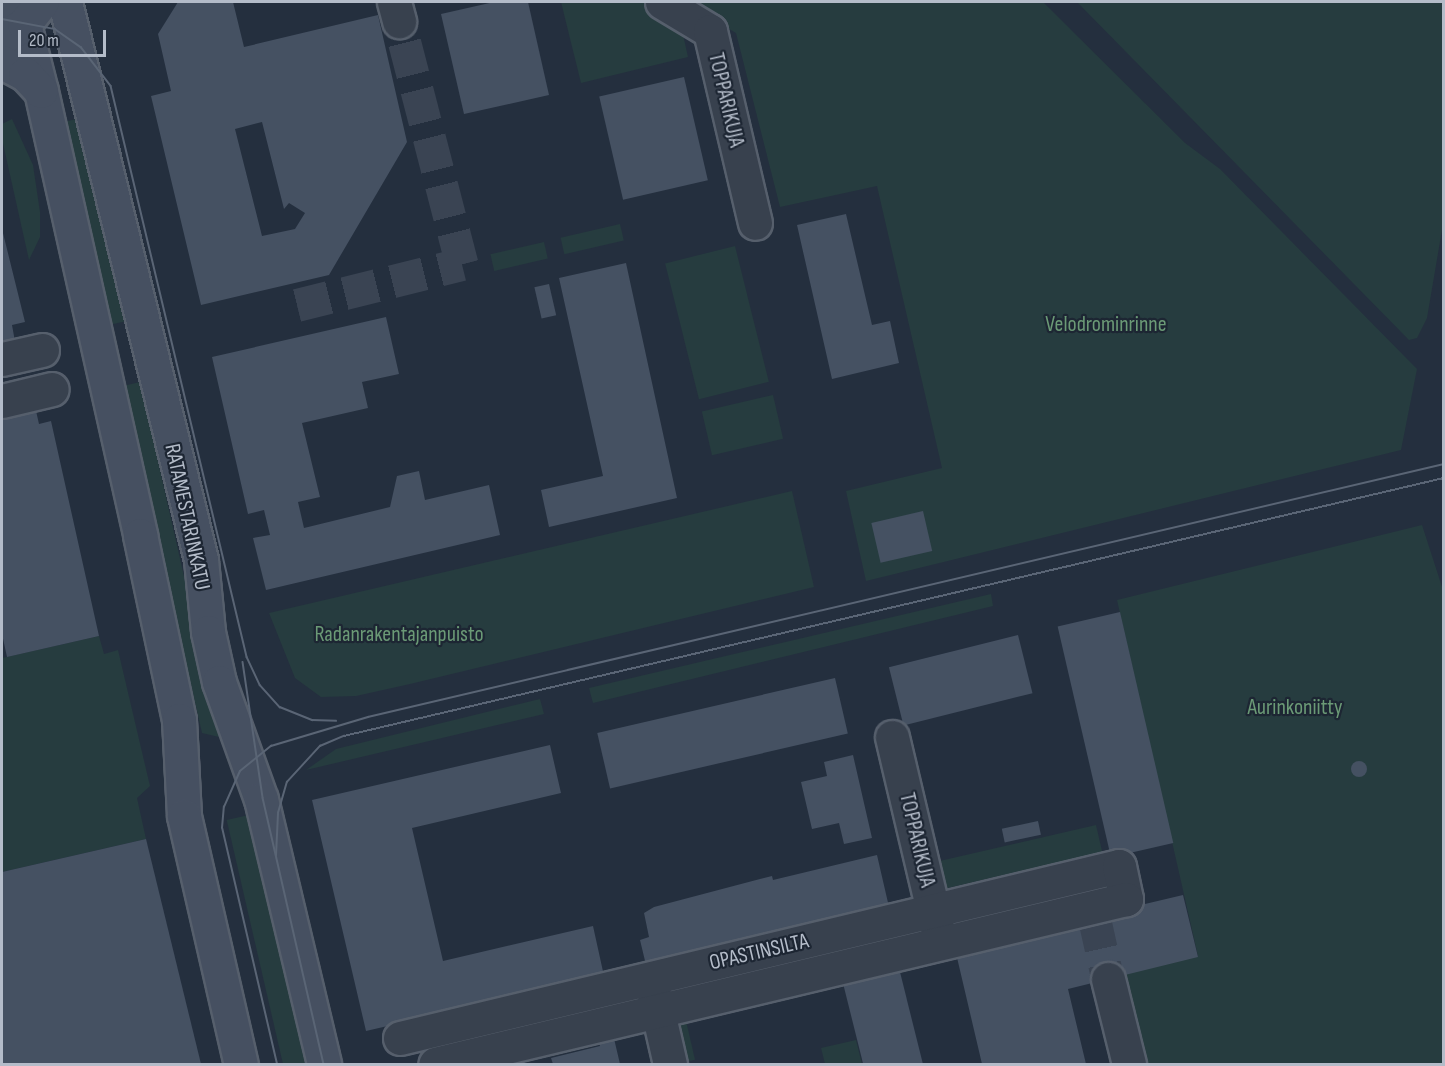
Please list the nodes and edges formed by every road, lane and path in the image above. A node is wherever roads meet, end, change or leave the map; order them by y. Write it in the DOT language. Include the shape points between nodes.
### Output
graph roads {
  1 [pos="65,2"];
  2 [pos="662,2"];
  3 [pos="20,16"];
  4 [pos="2,62"];
  5 [pos="41,91"];
  6 [pos="755,223"];
  7 [pos="42,350"];
  8 [pos="2,359"];
  9 [pos="52,389"];
  10 [pos="2,401"];
  11 [pos="892,737"];
  12 [pos="942,909"];
  13 [pos="900,919"];
  14 [pos="950,941"];
  15 [pos="908,951"];
  16 [pos="650,979"];
  17 [pos="1108,979"];
  18 [pos="579,995"];
  19 [pos="653,1017"];
  20 [pos="567,1041"];
  21 [pos="436,1046"];
  22 [pos="241,1065"];
  23 [pos="324,1065"];
  24 [pos="652,1065"];
  25 [pos="670,1065"];
  26 [pos="1129,1065"];
  1 -- 23 [label="street, RATAMESTARINKATU" via="201,560 208,632 219,682 261,799"];
  2 -- 6 [label="street, TOPPARIKUJA" via="710,31"];
  3 -- 5 [label="street"];
  4 -- 5 [label="street" via="25,74"];
  5 -- 22 [label="street" via="179,720 184,816"];
  7 -- 8 [label="street"];
  9 -- 10 [label="street"];
  11 -- 12 [label="street, TOPPARIKUJA"];
  12 -- 13 [label="street, OPASTINSILTA"];
  12 -- 14 [label="street, TOPPARIKUJA"];
  12 -- 14 [label="street, OPASTINSILTA" via="1119,866 1126,899 1093,912"];
  13 -- 15 [label="street, TOPPARIKUJA"];
  13 -- 16 [label="street, OPASTINSILTA"];
  14 -- 15 [label="street, OPASTINSILTA"];
  15 -- 19 [label="street, OPASTINSILTA"];
  16 -- 18 [label="street, OPASTINSILTA"];
  16 -- 19 [label="street"];
  17 -- 26 [label="street"];
  18 -- 20 [label="street"];
  18 -- 21 [label="street, OPASTINSILTA"];
  19 -- 20 [label="street, OPASTINSILTA"];
  19 -- 24 [label="street"];
  19 -- 25 [label="street"];
  20 -- 21 [label="street, OPASTINSILTA"];
}
